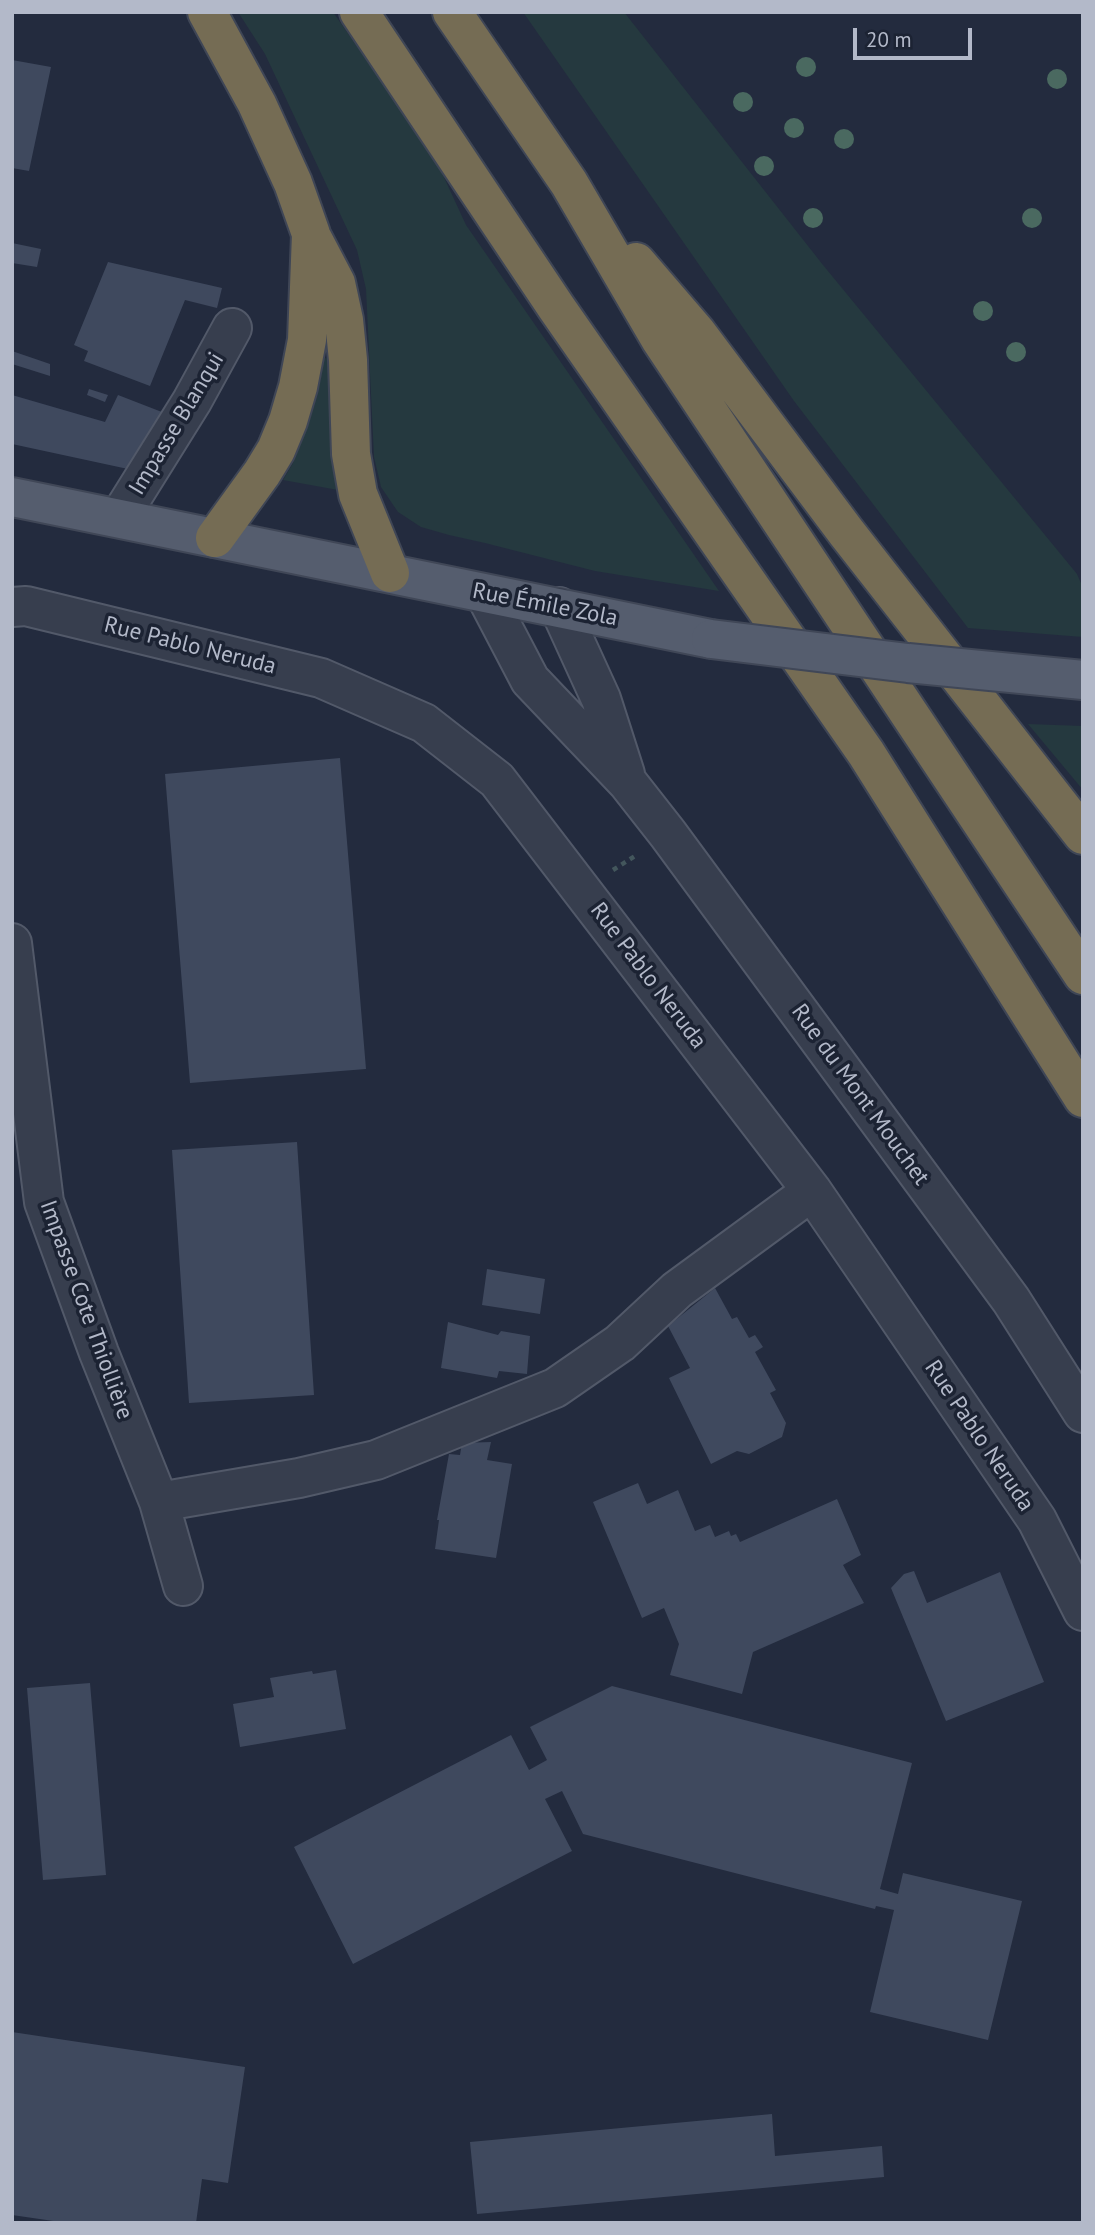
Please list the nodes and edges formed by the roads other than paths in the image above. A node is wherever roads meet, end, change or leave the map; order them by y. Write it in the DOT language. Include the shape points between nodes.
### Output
graph roads {
  1 [pos="207,12"];
  2 [pos="359,12"];
  3 [pos="452,12"];
  4 [pos="569,183"];
  5 [pos="311,234"];
  6 [pos="232,328"];
  7 [pos="12,497"];
  8 [pos="119,518"];
  9 [pos="215,538"];
  10 [pos="390,573"];
  11 [pos="485,594"];
  12 [pos="12,607"];
  13 [pos="559,607"];
  14 [pos="1083,680"];
  15 [pos="628,783"];
  16 [pos="1083,835"];
  17 [pos="12,943"];
  18 [pos="1083,975"];
  19 [pos="1083,1098"];
  20 [pos="812,1191"];
  21 [pos="1083,1413"];
  22 [pos="159,1502"];
  23 [pos="183,1586"];
  24 [pos="1083,1611"];
  1 -- 5 [label="highway" via="257,104"];
  2 -- 19 [label="highway" via="556,307 866,752"];
  3 -- 4 [label="highway"];
  4 -- 16 [label="highway" via="697,333"];
  4 -- 18 [label="highway" via="660,339"];
  5 -- 9 [label="highway" via="307,340 288,421 262,473"];
  5 -- 10 [label="highway" via="336,283 344,320 351,454 358,494"];
  6 -- 8 [label="street, Impasse Blanqui"];
  7 -- 8 [label="main road, Rue Émile Zola"];
  8 -- 9 [label="main road, Rue Émile Zola"];
  9 -- 10 [label="main road, Rue Émile Zola"];
  10 -- 11 [label="main road, Rue Émile Zola"];
  11 -- 13 [label="main road, Rue Émile Zola"];
  11 -- 15 [label="street, Rue du Mont Mouchet" via="530,680"];
  12 -- 20 [label="street, Rue Pablo Neruda" via="26,606 321,678 424,723 497,780"];
  13 -- 14 [label="main road, Rue Émile Zola, bridge" via="711,639"];
  13 -- 15 [label="street, Rue du Mont Mouchet" via="601,699"];
  15 -- 21 [label="street, Rue du Mont Mouchet" via="1011,1300"];
  17 -- 22 [label="street, Impasse Cote Thiollière" via="44,1202"];
  20 -- 22 [label="street" via="677,1290 620,1343 555,1388 376,1460"];
  20 -- 24 [label="street, Rue Pablo Neruda" via="1037,1520"];
  22 -- 23 [label="street, Impasse Cote Thiollière"];
}
